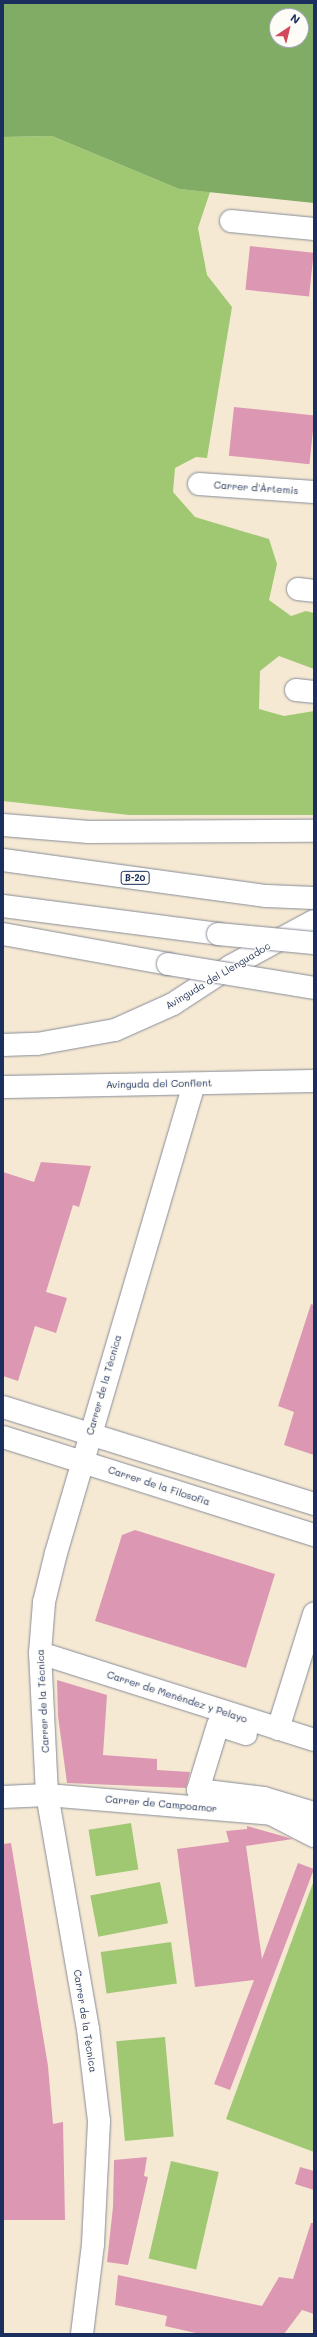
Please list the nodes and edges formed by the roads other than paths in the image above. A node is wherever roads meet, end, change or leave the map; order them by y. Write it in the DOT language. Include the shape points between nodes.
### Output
graph roads {
  1 [pos="231,221"];
  2 [pos="314,229"];
  3 [pos="199,484"];
  4 [pos="314,492"];
  5 [pos="3,826"];
  6 [pos="314,831"];
  7 [pos="3,860"];
  8 [pos="314,898"];
  9 [pos="3,906"];
  10 [pos="314,921"];
  11 [pos="3,934"];
  12 [pos="314,943"];
  13 [pos="314,988"];
  14 [pos="3,1045"];
  15 [pos="314,1081"];
  16 [pos="194,1084"];
  17 [pos="3,1087"];
  18 [pos="3,1408"];
  19 [pos="89,1435"];
  20 [pos="3,1437"];
  21 [pos="82,1462"];
  22 [pos="314,1504"];
  23 [pos="314,1535"];
  24 [pos="314,1614"];
  25 [pos="40,1653"];
  26 [pos="278,1729"];
  27 [pos="314,1740"];
  28 [pos="314,1755"];
  29 [pos="48,1795"];
  30 [pos="3,1797"];
  31 [pos="314,1813"];
  32 [pos="314,1836"];
  33 [pos="82,2334"];
  1 -- 2 [label="main road"];
  3 -- 4 [label="main road, Carrer d'Àrtemis"];
  5 -- 6 [label="main road" via="89,832"];
  7 -- 8 [label="main road, B-20" via="267,896"];
  9 -- 12 [label="main road, bridge" via="218,934"];
  10 -- 14 [label="main road, Avinguda del Llenguadoc" via="231,966 173,1004 115,1030 37,1044"];
  11 -- 13 [label="main road, bridge"];
  15 -- 16 [label="main road, Avinguda del Conflent"];
  16 -- 17 [label="main road, Avinguda del Conflent"];
  16 -- 19 [label="main road, Carrer de la Tècnica"];
  18 -- 19 [label="main road"];
  19 -- 21 [label="main road, Carrer de la Tècnica"];
  19 -- 22 [label="main road"];
  20 -- 21 [label="main road, Carrer de la Filosofia"];
  21 -- 23 [label="main road, Carrer de la Filosofia"];
  21 -- 25 [label="main road, Carrer de la Tècnica" via="44,1602"];
  24 -- 26 [label="main road"];
  25 -- 26 [label="main road, Carrer de Menéndez y Pelayo"];
  25 -- 29 [label="main road, Carrer de la Tècnica"];
  26 -- 27 [label="main road, Carrer de Menéndez y Pelayo"];
  28 -- 31 [label="main road" via="218,1725 198,1790 264,1798"];
  29 -- 30 [label="main road, Carrer de Campoamor"];
  29 -- 32 [label="main road, Carrer de Campoamor" via="271,1814"];
  29 -- 33 [label="main road, Carrer de la Tècnica" via="88,2030 99,2121 93,2244"];
}
